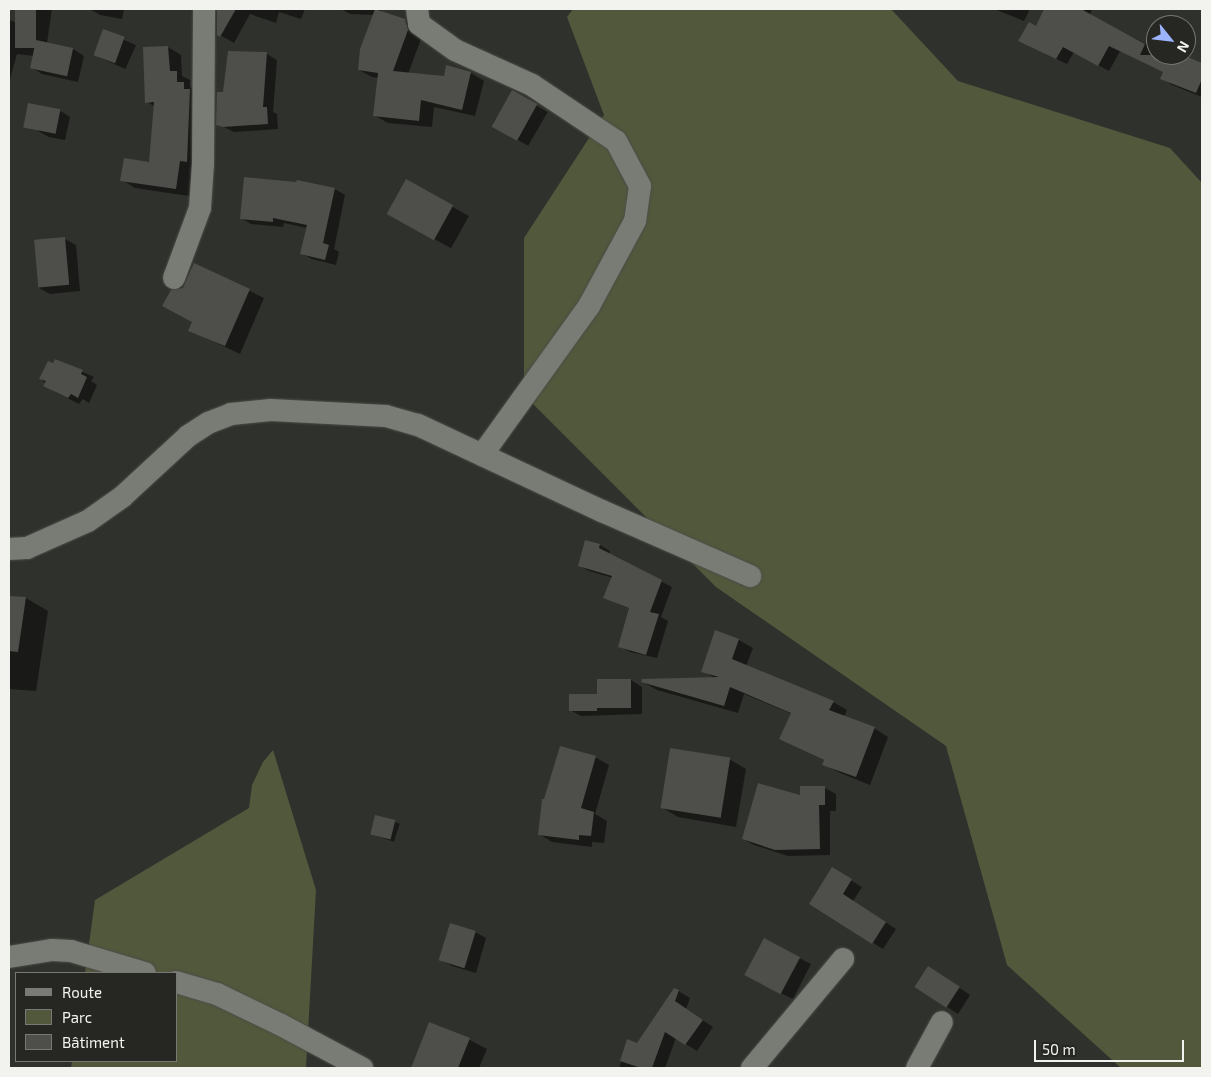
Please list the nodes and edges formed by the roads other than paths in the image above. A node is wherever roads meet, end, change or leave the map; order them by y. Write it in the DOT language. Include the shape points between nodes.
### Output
graph roads {
  1 [pos="204,9"];
  2 [pos="417,9"];
  3 [pos="174,278"];
  4 [pos="482,454"];
  5 [pos="9,549"];
  6 [pos="750,576"];
  7 [pos="9,957"];
  8 [pos="843,959"];
  9 [pos="142,972"];
  10 [pos="178,983"];
  11 [pos="942,1022"];
  12 [pos="362,1068"];
  13 [pos="752,1068"];
  14 [pos="917,1068"];
  1 -- 3 [label="street" via="200,208"];
  2 -- 4 [label="street" via="419,24 455,50 532,85 616,141 640,186 635,221 589,306"];
  4 -- 5 [label="street" via="418,425 386,416 271,410 231,414 188,436 122,497 88,521 27,548"];
  4 -- 6 [label="street"];
  7 -- 9 [label="street" via="52,950 71,951"];
  8 -- 13 [label="street"];
  10 -- 12 [label="street" via="216,994"];
  11 -- 14 [label="street"];
}
